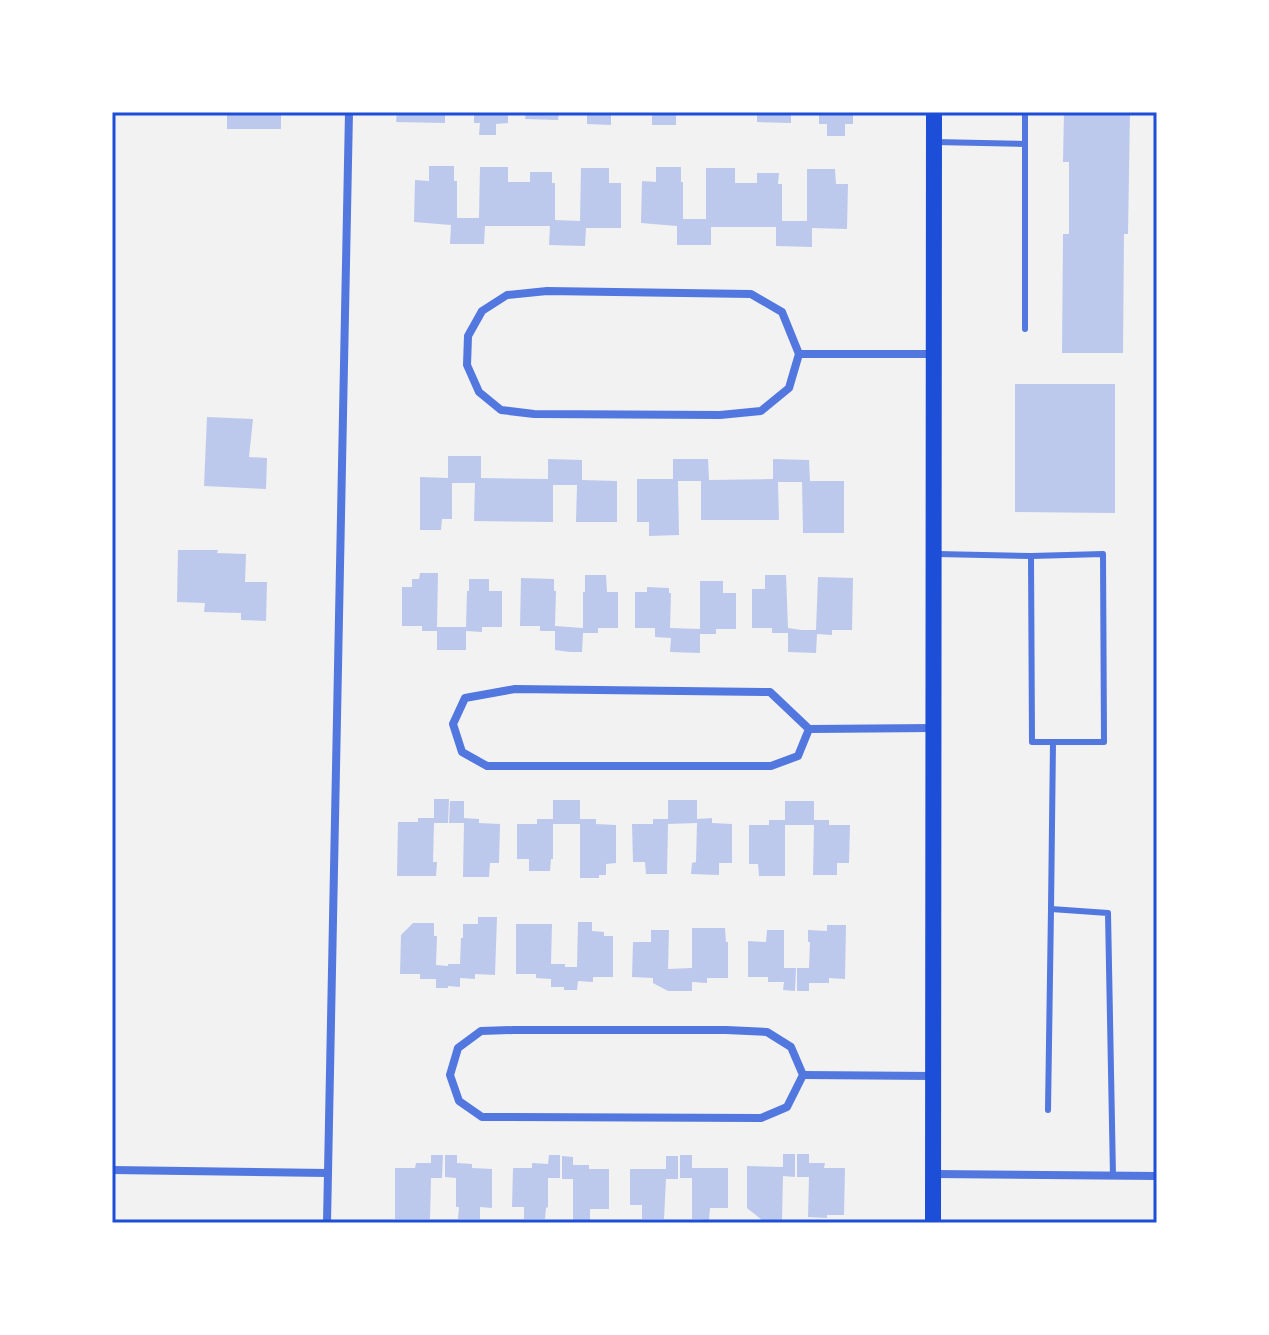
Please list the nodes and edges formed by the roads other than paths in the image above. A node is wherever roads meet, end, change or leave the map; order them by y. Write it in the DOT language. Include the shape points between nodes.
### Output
graph roads {
  1 [pos="349,112"];
  2 [pos="934,112"];
  3 [pos="1025,112"];
  4 [pos="934,142"];
  5 [pos="1025,144"];
  6 [pos="1025,329"];
  7 [pos="799,354"];
  8 [pos="934,354"];
  9 [pos="934,554"];
  10 [pos="1031,556"];
  11 [pos="934,728"];
  12 [pos="809,729"];
  13 [pos="1053,742"];
  14 [pos="1051,909"];
  15 [pos="803,1075"];
  16 [pos="933,1076"];
  17 [pos="1048,1110"];
  18 [pos="112,1170"];
  19 [pos="328,1173"];
  20 [pos="933,1174"];
  21 [pos="1113,1176"];
  22 [pos="1157,1176"];
  23 [pos="327,1223"];
  24 [pos="933,1223"];
  1 -- 19 [label="street"];
  2 -- 4 [label="main road"];
  3 -- 5 [label="lane"];
  4 -- 5 [label="lane"];
  4 -- 8 [label="main road"];
  5 -- 6 [label="lane"];
  7 -- 7 [label="street" via="789,388 761,411 720,415 501,410 479,392 467,365 468,336 482,311 507,295 547,291 751,294 782,312"];
  7 -- 8 [label="street"];
  8 -- 9 [label="main road"];
  9 -- 10 [label="lane"];
  9 -- 11 [label="main road"];
  10 -- 13 [label="lane" via="1032,742"];
  10 -- 13 [label="lane" via="1103,554 1104,742"];
  11 -- 12 [label="street"];
  11 -- 16 [label="main road"];
  12 -- 12 [label="street" via="798,756 771,766 487,766 462,752 453,724 465,698 515,689 770,692"];
  13 -- 14 [label="lane"];
  14 -- 17 [label="lane"];
  14 -- 21 [label="lane" via="1108,913"];
  15 -- 15 [label="street" via="791,1047 767,1032 726,1030 481,1031 458,1048 450,1075 459,1101 482,1117 745,1118 761,1118 787,1107"];
  15 -- 16 [label="street"];
  16 -- 20 [label="main road"];
  18 -- 19 [label="street"];
  19 -- 23 [label="street"];
  20 -- 21 [label="street"];
  20 -- 24 [label="main road"];
  21 -- 22 [label="street"];
}
